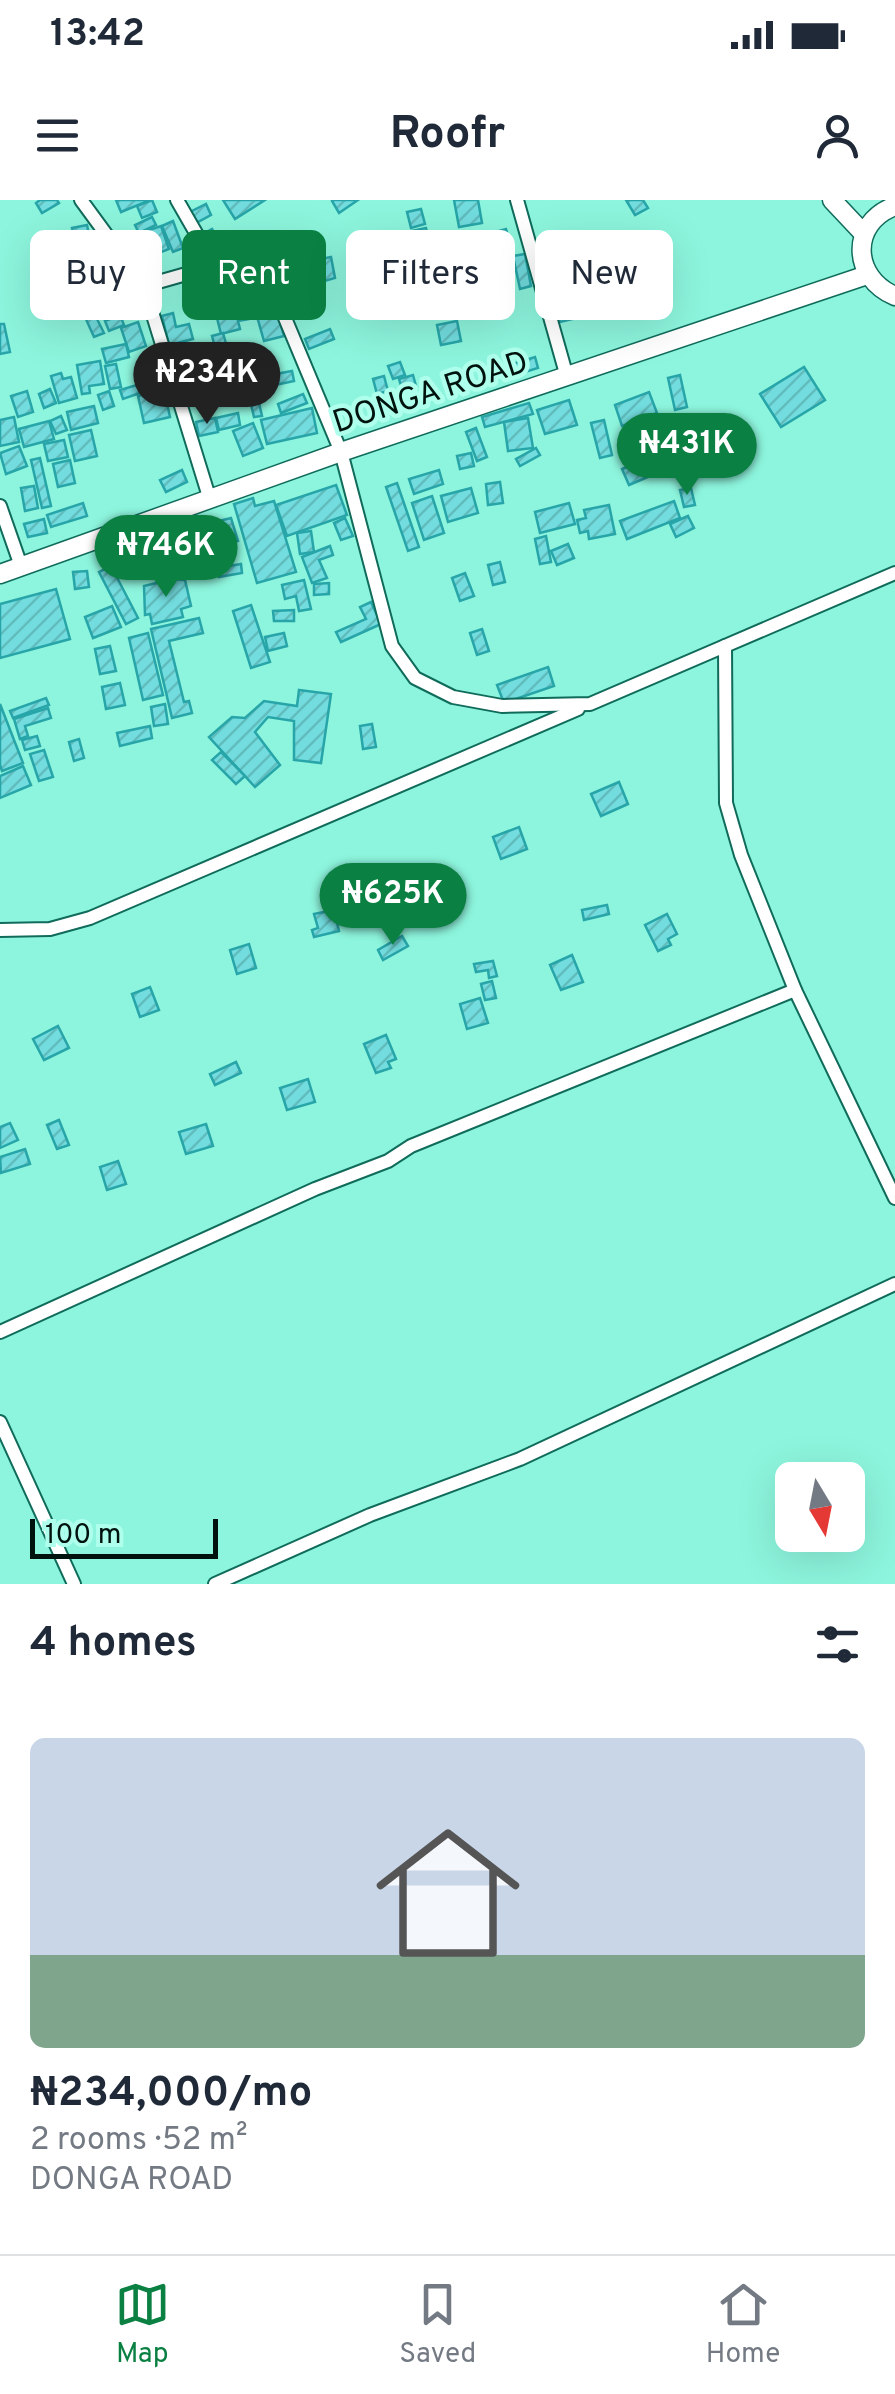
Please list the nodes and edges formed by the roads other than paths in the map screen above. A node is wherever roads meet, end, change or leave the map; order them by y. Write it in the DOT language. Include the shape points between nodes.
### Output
graph roads {
  1 [pos="81,200"];
  2 [pos="177,200"];
  3 [pos="517,200"];
  4 [pos="832,200"];
  5 [pos="882,206"];
  6 [pos="103,230"];
  7 [pos="194,230"];
  8 [pos="864,234"];
  9 [pos="860,254"];
  10 [pos="867,275"];
  11 [pos="823,289"];
  12 [pos="895,296"];
  13 [pos="154,320"];
  14 [pos="286,320"];
  15 [pos="567,377"];
  16 [pos="341,452"];
  17 [pos="210,500"];
  18 [pos="0,506"];
  19 [pos="21,566"];
  20 [pos="895,572"];
  21 [pos="0,574"];
  22 [pos="725,646"];
  23 [pos="590,704"];
  24 [pos="0,930"];
  25 [pos="795,990"];
  26 [pos="895,1198"];
  27 [pos="895,1284"];
  28 [pos="0,1332"];
  29 [pos="0,1422"];
  30 [pos="74,1584"];
  31 [pos="215,1584"];
  1 -- 6 [label="street"];
  2 -- 7 [label="street"];
  3 -- 15 [label="street"];
  4 -- 8 [label="street"];
  5 -- 8 [label="street"];
  8 -- 9 [label="street"];
  9 -- 10 [label="street"];
  9 -- 11 [label="street"];
  10 -- 11 [label="street, DONGA ROAD"];
  10 -- 12 [label="street"];
  11 -- 15 [label="street, DONGA ROAD"];
  13 -- 17 [label="street"];
  14 -- 16 [label="street"];
  15 -- 16 [label="street, DONGA ROAD"];
  16 -- 17 [label="street, DONGA ROAD"];
  16 -- 23 [label="street" via="392,646 415,678 453,696 502,706"];
  17 -- 19 [label="street, DONGA ROAD"];
  18 -- 19 [label="street"];
  19 -- 21 [label="street, DONGA ROAD"];
  20 -- 22 [label="street"];
  22 -- 23 [label="street"];
  22 -- 25 [label="street" via="726,803"];
  23 -- 24 [label="street" via="90,918 50,929"];
  25 -- 26 [label="street"];
  25 -- 28 [label="street" via="411,1146"];
  27 -- 31 [label="street" via="520,1459 370,1515"];
  29 -- 30 [label="street"];
}
